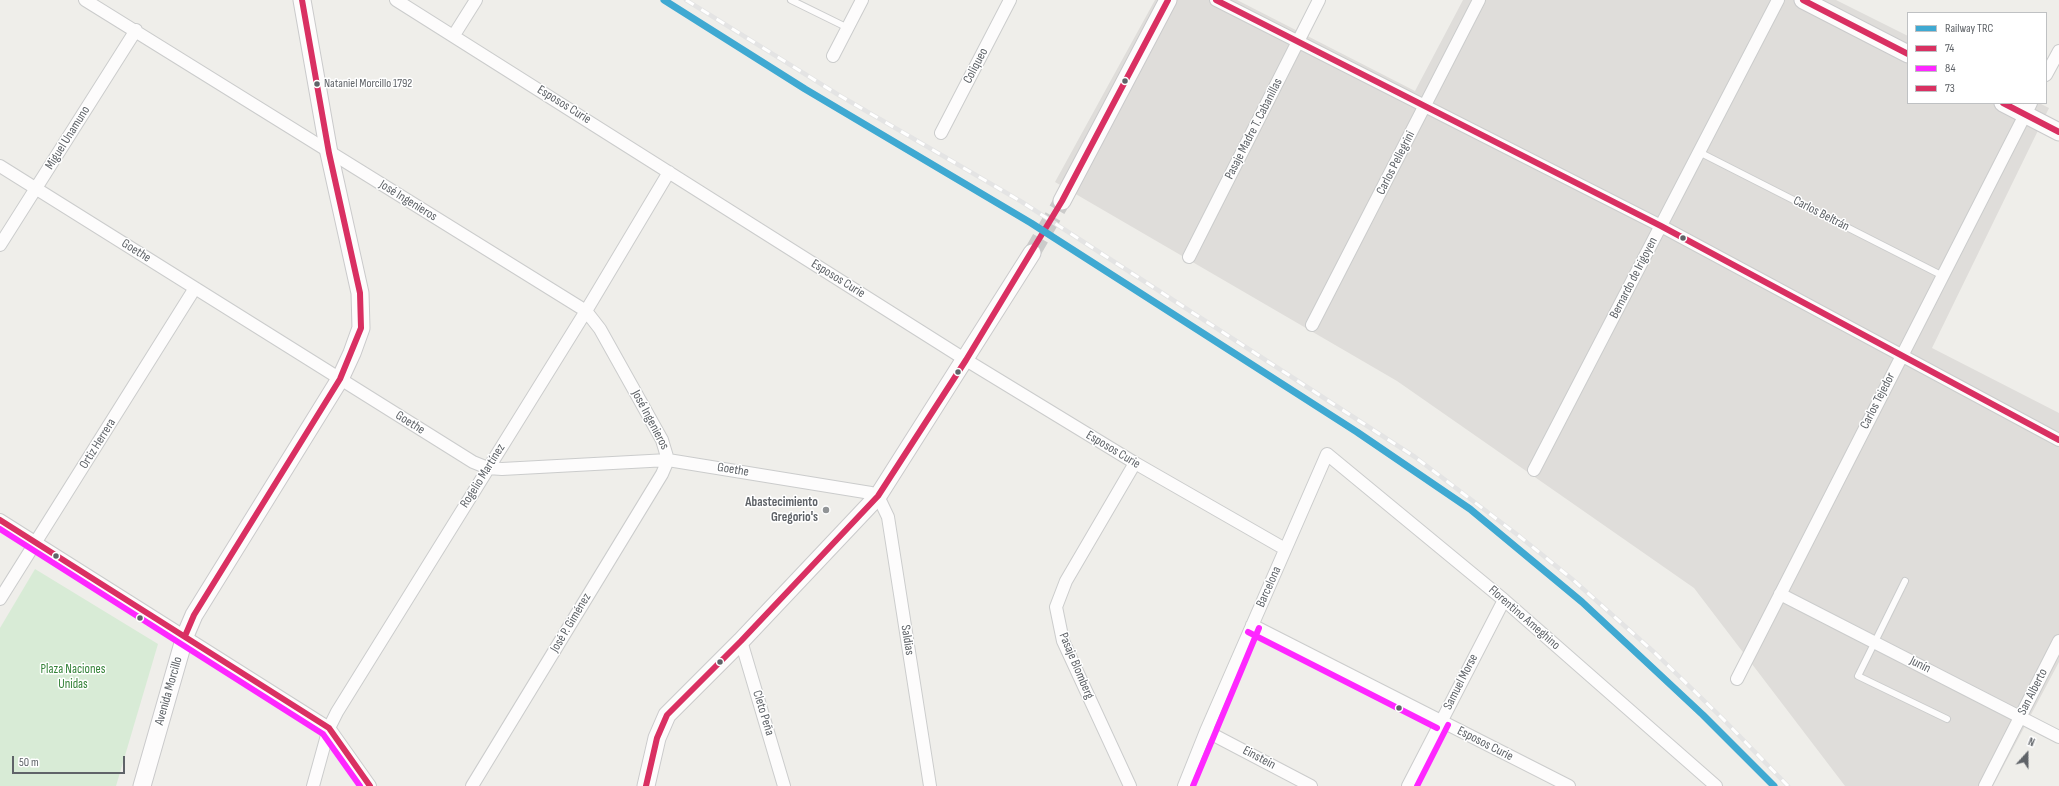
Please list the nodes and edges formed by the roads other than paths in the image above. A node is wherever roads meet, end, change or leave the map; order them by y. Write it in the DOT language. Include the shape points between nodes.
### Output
graph roads {
  1 [pos="85,0"];
  2 [pos="302,0"];
  3 [pos="396,0"];
  4 [pos="476,0"];
  5 [pos="791,0"];
  6 [pos="862,0"];
  7 [pos="1010,0"];
  8 [pos="1168,0"];
  9 [pos="1216,0"];
  10 [pos="1319,0"];
  11 [pos="1479,0"];
  12 [pos="1778,0"];
  13 [pos="1803,0"];
  14 [pos="848,28"];
  15 [pos="136,30"];
  16 [pos="454,35"];
  17 [pos="1298,42"];
  18 [pos="2059,51"];
  19 [pos="1907,53"];
  20 [pos="834,56"];
  21 [pos="2047,73"];
  22 [pos="2007,104"];
  23 [pos="1424,106"];
  24 [pos="2028,109"];
  25 [pos="2059,132"];
  26 [pos="941,133"];
  27 [pos="1699,152"];
  28 [pos="329,153"];
  29 [pos="0,166"];
  30 [pos="669,172"];
  31 [pos="36,188"];
  32 [pos="1062,201"];
  33 [pos="1661,226"];
  34 [pos="0,245"];
  35 [pos="1032,253"];
  36 [pos="1189,257"];
  37 [pos="1943,276"];
  38 [pos="195,288"];
  39 [pos="586,311"];
  40 [pos="1312,325"];
  41 [pos="1901,357"];
  42 [pos="966,360"];
  43 [pos="340,378"];
  44 [pos="2059,440"];
  45 [pos="1327,454"];
  46 [pos="668,460"];
  47 [pos="1135,463"];
  48 [pos="488,468"];
  49 [pos="1534,470"];
  50 [pos="878,496"];
  51 [pos="0,520"];
  52 [pos="36,543"];
  53 [pos="1285,549"];
  54 [pos="1905,581"];
  55 [pos="1780,594"];
  56 [pos="0,599"];
  57 [pos="1504,600"];
  58 [pos="1252,625"];
  59 [pos="185,636"];
  60 [pos="741,641"];
  61 [pos="2059,641"];
  62 [pos="1875,642"];
  63 [pos="1737,679"];
  64 [pos="2020,717"];
  65 [pos="1947,719"];
  66 [pos="1441,721"];
  67 [pos="329,728"];
  68 [pos="1206,731"];
  69 [pos="2059,737"];
  70 [pos="142,786"];
  71 [pos="313,786"];
  72 [pos="370,786"];
  73 [pos="472,786"];
  74 [pos="646,786"];
  75 [pos="784,786"];
  76 [pos="930,786"];
  77 [pos="1130,786"];
  78 [pos="1184,786"];
  79 [pos="1311,786"];
  80 [pos="1408,786"];
  81 [pos="1569,786"];
  82 [pos="1716,786"];
  83 [pos="1985,786"];
  1 -- 15 [label="street, José Ingenieros"];
  2 -- 28 [label="main road, Avenida Morcillo"];
  3 -- 16 [label="street, Esposos Curie"];
  4 -- 16 [label="street"];
  5 -- 14 [label="lane"];
  6 -- 14 [label="street"];
  7 -- 26 [label="street, Coliqueo"];
  8 -- 32 [label="main road"];
  9 -- 17 [label="street"];
  10 -- 17 [label="street, Pasaje Madre T. Cabanillas"];
  11 -- 23 [label="street, Carlos Pellegrini"];
  12 -- 27 [label="street, Bernardo de Irigoyen"];
  13 -- 19 [label="main road"];
  14 -- 20 [label="street"];
  15 -- 28 [label="street, José Ingenieros"];
  15 -- 31 [label="street, Miguel Unamuno"];
  16 -- 30 [label="street, Esposos Curie"];
  17 -- 23 [label="street"];
  17 -- 36 [label="street, Pasaje Madre T. Cabanillas"];
  18 -- 21 [label="street"];
  22 -- 24 [label="main road"];
  23 -- 33 [label="street"];
  23 -- 40 [label="street, Carlos Pellegrini"];
  24 -- 25 [label="main road"];
  24 -- 37 [label="street, Carlos Tejedor"];
  27 -- 33 [label="street, Bernardo de Irigoyen"];
  27 -- 37 [label="lane, Carlos Beltrán"];
  28 -- 39 [label="street, José Ingenieros"];
  28 -- 43 [label="main road, Avenida Morcillo" via="360,293 361,308 361,328"];
  29 -- 31 [label="street, Goethe"];
  30 -- 39 [label="street, Rogelio Martínez"];
  30 -- 42 [label="street, Esposos Curie"];
  31 -- 34 [label="street, Miguel Unamuno"];
  31 -- 38 [label="street, Goethe"];
  33 -- 41 [label="street"];
  33 -- 49 [label="street, Bernardo de Irigoyen"];
  35 -- 42 [label="main road"];
  37 -- 41 [label="street, Carlos Tejedor"];
  38 -- 43 [label="street, Goethe"];
  38 -- 52 [label="street, Ortiz Herrera"];
  39 -- 46 [label="street, José Ingenieros" via="597,325 662,440"];
  39 -- 48 [label="street, Rogelio Martínez"];
  41 -- 44 [label="street"];
  41 -- 55 [label="street, Carlos Tejedor"];
  42 -- 47 [label="street, Esposos Curie"];
  42 -- 50 [label="main road"];
  43 -- 48 [label="street, Goethe" via="473,462"];
  43 -- 59 [label="main road, Avenida Morcillo" via="194,615"];
  45 -- 53 [label="street, Barcelona"];
  45 -- 57 [label="street, Florentino Ameghino"];
  46 -- 48 [label="street, Goethe"];
  46 -- 50 [label="street, Goethe"];
  46 -- 73 [label="street, José P. Giménez"];
  47 -- 53 [label="street, Esposos Curie"];
  47 -- 77 [label="street, Pasaje Blomberg" via="1066,581 1056,607 1062,641"];
  48 -- 67 [label="street, Rogelio Martínez"];
  50 -- 60 [label="main road"];
  50 -- 76 [label="street, Saldias" via="888,517"];
  51 -- 52 [label="street"];
  52 -- 56 [label="street, Ortiz Herrera"];
  52 -- 59 [label="street"];
  53 -- 58 [label="street, Barcelona"];
  54 -- 62 [label="lane"];
  55 -- 62 [label="street, Junín"];
  55 -- 63 [label="street, Carlos Tejedor"];
  57 -- 66 [label="street, Samuel Morse"];
  57 -- 82 [label="street, Florentino Ameghino"];
  58 -- 66 [label="street, Esposos Curie"];
  58 -- 68 [label="street, Barcelona"];
  59 -- 67 [label="street"];
  59 -- 70 [label="main road, Avenida Morcillo"];
  60 -- 74 [label="main road" via="667,715 659,732"];
  60 -- 75 [label="street, Cleto Peña"];
  61 -- 64 [label="street, San Alberto"];
  62 -- 64 [label="street, Junín"];
  62 -- 65 [label="lane" via="1858,676"];
  64 -- 69 [label="street, Junín"];
  64 -- 83 [label="street, San Alberto"];
  66 -- 80 [label="street, Samuel Morse"];
  66 -- 81 [label="street, Esposos Curie"];
  67 -- 71 [label="street, Rogelio Martínez"];
  67 -- 72 [label="street"];
  68 -- 78 [label="street, Barcelona"];
  68 -- 79 [label="street, Einstein"];
}
